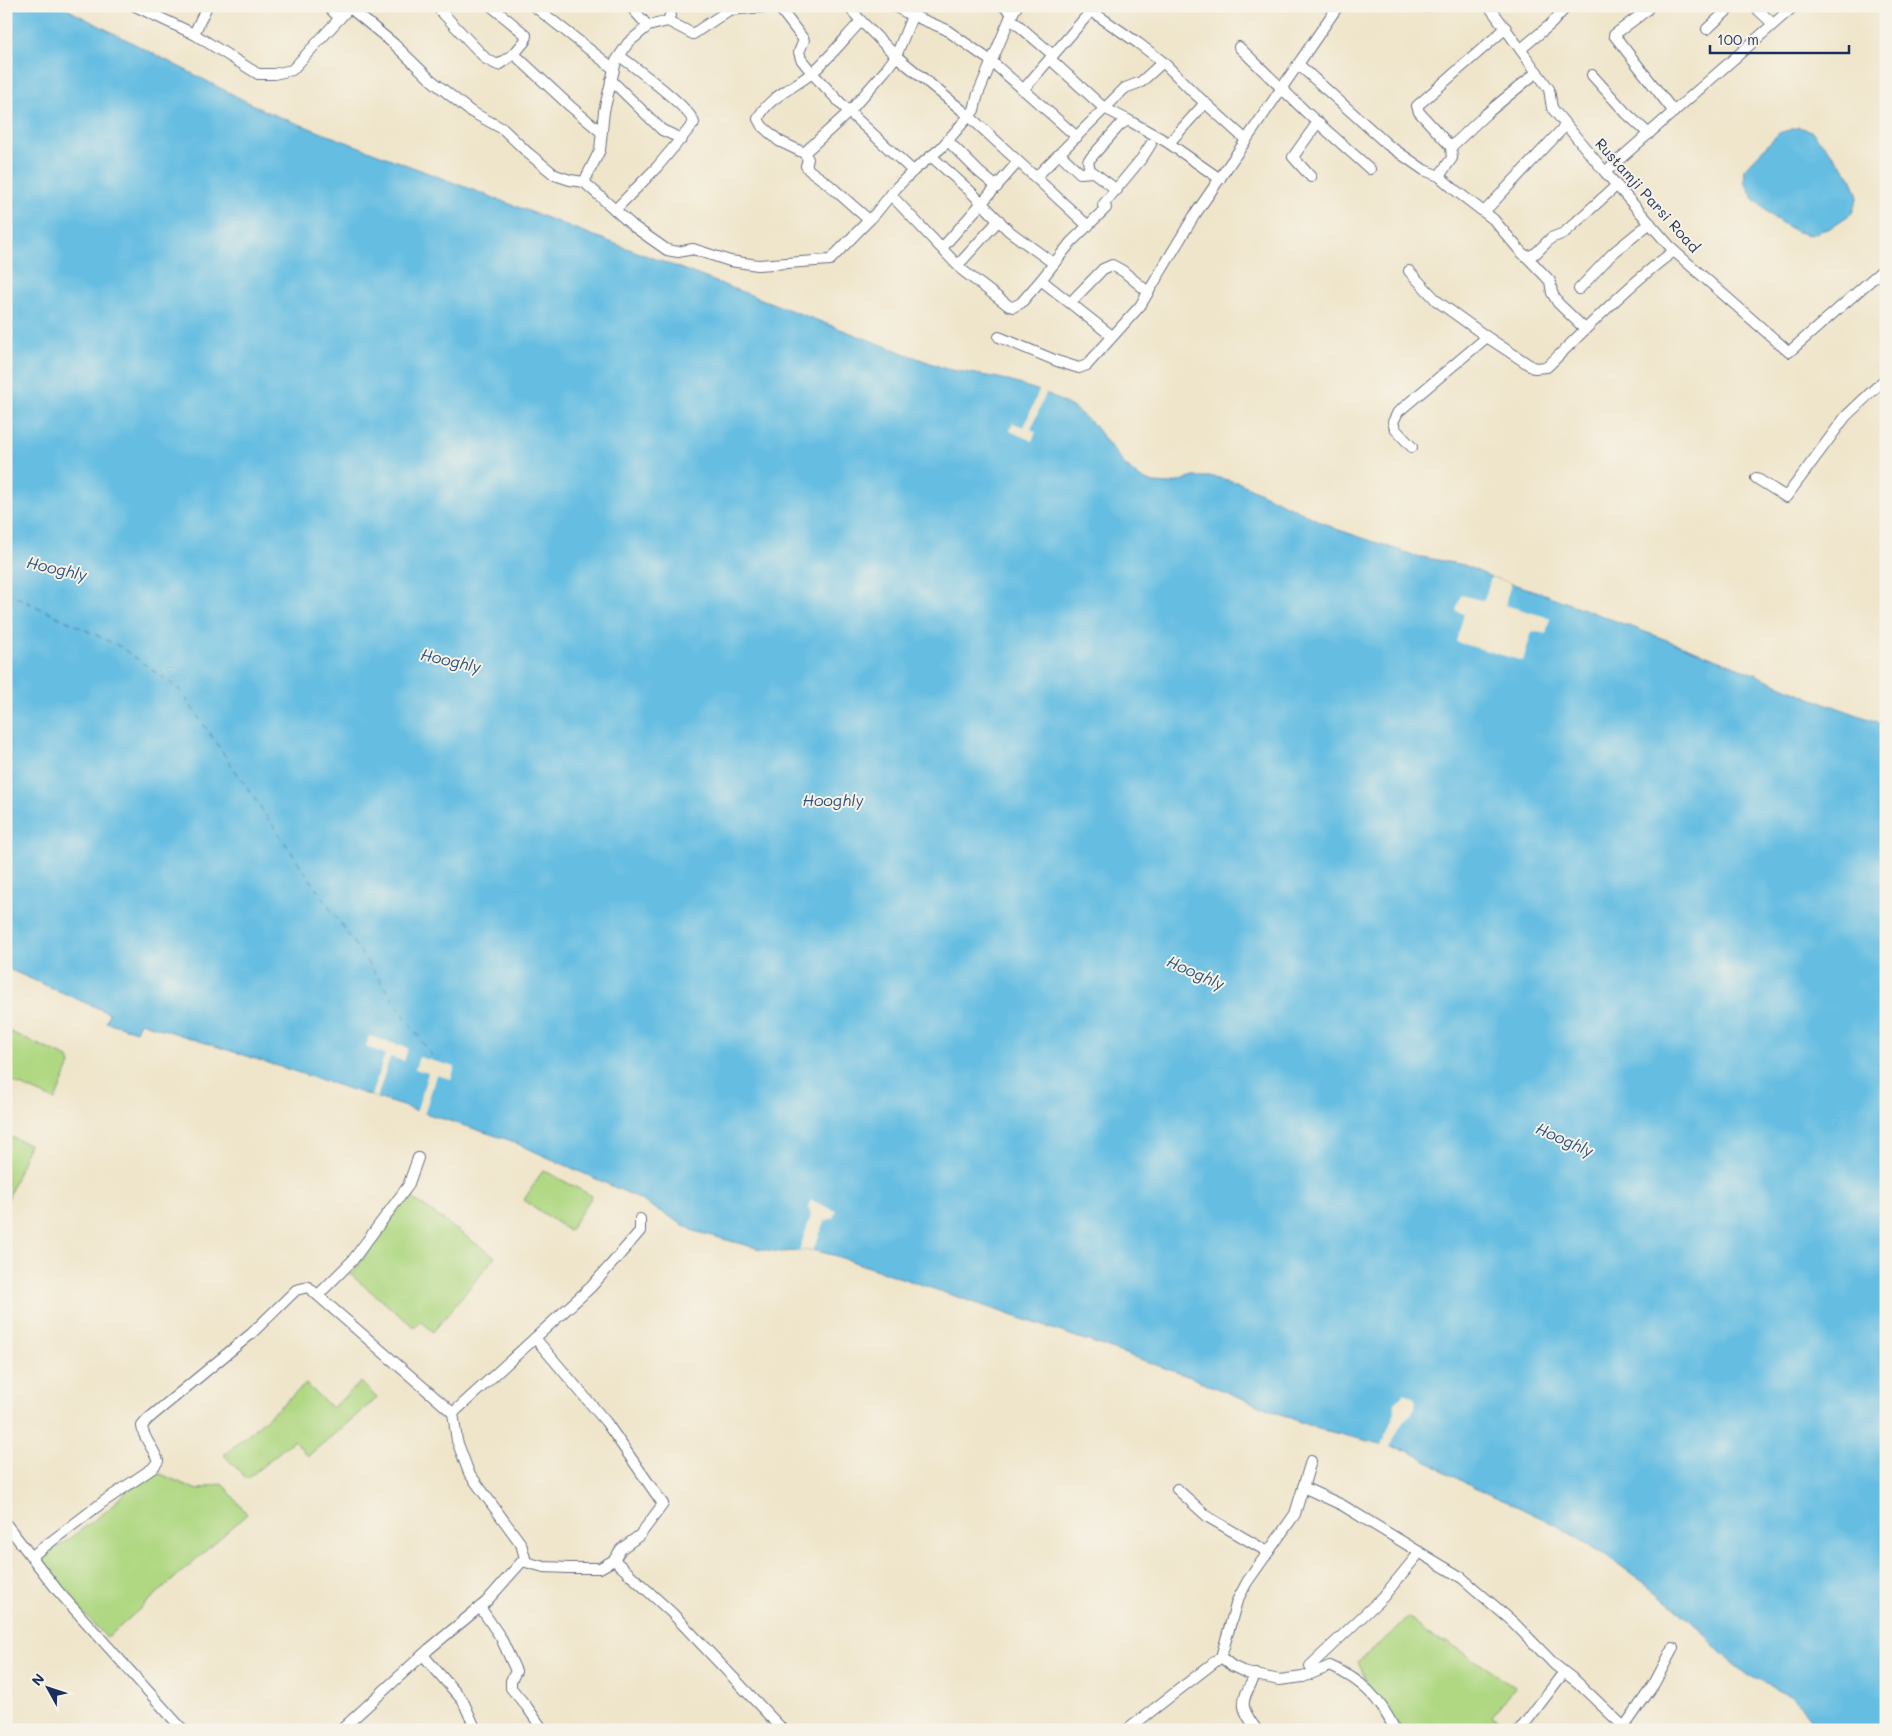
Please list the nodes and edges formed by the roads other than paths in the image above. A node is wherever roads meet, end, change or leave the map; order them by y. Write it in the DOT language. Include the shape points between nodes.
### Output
graph roads {
  1 [pos="135,6"];
  2 [pos="206,6"];
  3 [pos="328,6"];
  4 [pos="436,6"];
  5 [pos="534,6"];
  6 [pos="630,6"];
  7 [pos="673,6"];
  8 [pos="777,6"];
  9 [pos="848,6"];
  10 [pos="1003,6"];
  11 [pos="1489,6"];
  12 [pos="1567,6"];
  13 [pos="1732,6"];
  14 [pos="1754,6"];
  15 [pos="1794,6"];
  16 [pos="351,7"];
  17 [pos="494,7"];
  18 [pos="1648,7"];
  19 [pos="1334,8"];
  20 [pos="1088,9"];
  21 [pos="904,10"];
  22 [pos="1013,12"];
  23 [pos="340,18"];
  24 [pos="668,21"];
  25 [pos="860,21"];
  26 [pos="1772,23"];
  27 [pos="648,26"];
  28 [pos="1506,28"];
  29 [pos="1708,29"];
  30 [pos="194,34"];
  31 [pos="1239,47"];
  32 [pos="1521,49"];
  33 [pos="514,54"];
  34 [pos="620,56"];
  35 [pos="896,56"];
  36 [pos="1052,57"];
  37 [pos="991,61"];
  38 [pos="1163,62"];
  39 [pos="1298,64"];
  40 [pos="812,72"];
  41 [pos="1537,72"];
  42 [pos="613,75"];
  43 [pos="1592,75"];
  44 [pos="1281,87"];
  45 [pos="1023,90"];
  46 [pos="1205,103"];
  47 [pos="1104,108"];
  48 [pos="849,112"];
  49 [pos="1674,112"];
  50 [pos="969,116"];
  51 [pos="1128,120"];
  52 [pos="1318,122"];
  53 [pos="1566,125"];
  54 [pos="601,132"];
  55 [pos="1649,134"];
  56 [pos="1077,137"];
  57 [pos="682,139"];
  58 [pos="1245,139"];
  59 [pos="948,141"];
  60 [pos="1169,143"];
  61 [pos="1151,144"];
  62 [pos="1451,147"];
  63 [pos="804,153"];
  64 [pos="1060,154"];
  65 [pos="931,156"];
  66 [pos="1017,162"];
  67 [pos="1370,169"];
  68 [pos="912,171"];
  69 [pos="1090,171"];
  70 [pos="1605,172"];
  71 [pos="1439,176"];
  72 [pos="1036,177"];
  73 [pos="1311,177"];
  74 [pos="1220,179"];
  75 [pos="584,182"];
  76 [pos="1616,186"];
  77 [pos="997,187"];
  78 [pos="1117,190"];
  79 [pos="890,195"];
  80 [pos="982,203"];
  81 [pos="615,210"];
  82 [pos="1484,212"];
  83 [pos="869,220"];
  84 [pos="999,220"];
  85 [pos="1650,223"];
  86 [pos="1088,226"];
  87 [pos="942,248"];
  88 [pos="1674,251"];
  89 [pos="1527,257"];
  90 [pos="1053,262"];
  91 [pos="958,265"];
  92 [pos="1886,267"];
  93 [pos="1409,271"];
  94 [pos="1041,280"];
  95 [pos="1579,289"];
  96 [pos="1148,292"];
  97 [pos="1070,303"];
  98 [pos="1585,329"];
  99 [pos="1000,336"];
  100 [pos="1112,336"];
  101 [pos="1487,337"];
  102 [pos="1886,378"];
  103 [pos="1412,447"];
  104 [pos="1756,478"];
  105 [pos="418,1158"];
  106 [pos="640,1219"];
  107 [pos="318,1295"];
  108 [pos="536,1338"];
  109 [pos="453,1413"];
  110 [pos="1311,1461"];
  111 [pos="1303,1487"];
  112 [pos="1177,1490"];
  113 [pos="6,1524"];
  114 [pos="1268,1552"];
  115 [pos="1420,1552"];
  116 [pos="32,1556"];
  117 [pos="614,1560"];
  118 [pos="522,1561"];
  119 [pos="480,1606"];
  120 [pos="1673,1648"];
  121 [pos="423,1655"];
  122 [pos="1221,1658"];
  123 [pos="1310,1666"];
  124 [pos="1564,1672"];
  125 [pos="1256,1674"];
  126 [pos="1623,1728"];
  127 [pos="183,1730"];
  128 [pos="341,1730"];
  129 [pos="476,1730"];
  130 [pos="543,1730"];
  131 [pos="783,1730"];
  132 [pos="1127,1730"];
  133 [pos="1257,1730"];
  134 [pos="1395,1730"];
  135 [pos="1520,1730"];
  1 -- 30 [label="street"];
  2 -- 30 [label="street"];
  3 -- 23 [label="street"];
  4 -- 33 [label="street" via="492,63 498,65"];
  5 -- 42 [label="street"];
  6 -- 27 [label="street"];
  7 -- 24 [label="street"];
  8 -- 24 [label="street" via="729,10 693,34"];
  8 -- 40 [label="street" via="804,40 799,52"];
  9 -- 25 [label="street"];
  10 -- 22 [label="street"];
  11 -- 28 [label="street, Rustamji Parsi Road"];
  12 -- 32 [label="street"];
  13 -- 29 [label="street"];
  14 -- 26 [label="street"];
  15 -- 26 [label="street"];
  16 -- 23 [label="street"];
  16 -- 75 [label="street" via="430,79 470,111 503,129 555,175"];
  17 -- 33 [label="street" via="526,35"];
  18 -- 49 [label="street" via="1614,35"];
  19 -- 39 [label="street"];
  20 -- 36 [label="street"];
  20 -- 38 [label="street"];
  21 -- 35 [label="street" via="911,19"];
  21 -- 37 [label="street" via="945,29"];
  22 -- 36 [label="street"];
  22 -- 37 [label="street"];
  23 -- 30 [label="street" via="292,70 274,74 258,74"];
  24 -- 27 [label="street"];
  25 -- 35 [label="street"];
  25 -- 40 [label="street"];
  26 -- 49 [label="street"];
  27 -- 34 [label="street" via="628,43"];
  28 -- 32 [label="street, Rustamji Parsi Road"];
  28 -- 62 [label="street" via="1417,106"];
  31 -- 44 [label="street"];
  32 -- 41 [label="street, Rustamji Parsi Road"];
  33 -- 54 [label="street"];
  34 -- 42 [label="street"];
  34 -- 57 [label="street" via="691,115 694,123"];
  35 -- 48 [label="street"];
  35 -- 50 [label="street"];
  36 -- 45 [label="street"];
  36 -- 47 [label="street"];
  37 -- 45 [label="street"];
  37 -- 50 [label="street"];
  38 -- 46 [label="street"];
  38 -- 47 [label="street" via="1141,82 1127,86"];
  39 -- 44 [label="street"];
  39 -- 71 [label="street" via="1388,145 1424,170"];
  40 -- 48 [label="street"];
  40 -- 63 [label="street" via="786,89 758,119 780,142"];
  41 -- 53 [label="street, Rustamji Parsi Road" via="1549,90 1552,108"];
  41 -- 62 [label="street"];
  42 -- 54 [label="street"];
  42 -- 57 [label="street" via="662,130"];
  43 -- 55 [label="street"];
  44 -- 52 [label="street"];
  44 -- 58 [label="street"];
  45 -- 56 [label="street"];
  46 -- 58 [label="street"];
  46 -- 60 [label="street"];
  47 -- 51 [label="street"];
  47 -- 56 [label="street"];
  48 -- 63 [label="street"];
  48 -- 68 [label="street"];
  49 -- 55 [label="street"];
  50 -- 59 [label="street"];
  50 -- 66 [label="street"];
  51 -- 60 [label="street"];
  51 -- 69 [label="street" via="1088,161"];
  52 -- 67 [label="street"];
  52 -- 73 [label="street" via="1293,157"];
  53 -- 70 [label="street, Rustamji Parsi Road"];
  53 -- 82 [label="street"];
  54 -- 75 [label="street" via="600,150"];
  55 -- 70 [label="street"];
  56 -- 64 [label="street"];
  57 -- 81 [label="street"];
  58 -- 74 [label="street"];
  59 -- 65 [label="street"];
  59 -- 77 [label="street"];
  60 -- 74 [label="street"];
  61 -- 78 [label="street"];
  62 -- 71 [label="street" via="1452,158"];
  63 -- 83 [label="street" via="809,170"];
  64 -- 69 [label="street" via="1080,172"];
  64 -- 72 [label="street"];
  65 -- 68 [label="street"];
  65 -- 80 [label="street"];
  66 -- 72 [label="street"];
  66 -- 77 [label="street"];
  68 -- 79 [label="street"];
  69 -- 78 [label="street"];
  70 -- 76 [label="street, Rustamji Parsi Road"];
  71 -- 82 [label="street"];
  72 -- 86 [label="street"];
  74 -- 96 [label="street"];
  75 -- 81 [label="street"];
  76 -- 85 [label="street, Rustamji Parsi Road"];
  76 -- 89 [label="street" via="1564,233 1551,238"];
  77 -- 80 [label="street"];
  78 -- 86 [label="street"];
  79 -- 83 [label="street"];
  79 -- 87 [label="street"];
  80 -- 84 [label="street"];
  80 -- 87 [label="street"];
  81 -- 83 [label="street" via="667,250 693,249 758,266 830,260"];
  82 -- 89 [label="street" via="1498,223"];
  84 -- 90 [label="street"];
  84 -- 91 [label="street"];
  85 -- 88 [label="street, Rustamji Parsi Road"];
  85 -- 95 [label="street" via="1613,253"];
  86 -- 90 [label="street"];
  87 -- 91 [label="street"];
  88 -- 92 [label="street, Rustamji Parsi Road" via="1789,352"];
  88 -- 98 [label="street" via="1646,272"];
  89 -- 98 [label="street" via="1550,281 1558,303"];
  90 -- 94 [label="street"];
  91 -- 94 [label="street" via="1013,307 1021,303"];
  93 -- 101 [label="street" via="1437,302"];
  94 -- 97 [label="street"];
  96 -- 97 [label="street" via="1112,265 1103,269"];
  96 -- 100 [label="street" via="1140,306"];
  97 -- 100 [label="street"];
  98 -- 101 [label="street" via="1547,367 1534,368"];
  99 -- 100 [label="street" via="1079,368 1087,366"];
  101 -- 103 [label="street" via="1398,412 1393,422 1395,428"];
  102 -- 104 [label="street" via="1846,416 1786,497"];
  105 -- 107 [label="street" via="408,1186 352,1261"];
  106 -- 108 [label="street" via="640,1231 615,1260"];
  107 -- 109 [label="street"];
  107 -- 116 [label="street" via="308,1287 296,1290 251,1334 148,1419 142,1426 158,1461 153,1468"];
  108 -- 109 [label="street"];
  108 -- 117 [label="street" via="606,1422 664,1504 640,1535"];
  109 -- 118 [label="street" via="457,1441 469,1473 521,1544 525,1558"];
  110 -- 111 [label="street"];
  111 -- 114 [label="street" via="1295,1514"];
  111 -- 115 [label="street" via="1342,1505"];
  112 -- 114 [label="street" via="1208,1517"];
  113 -- 116 [label="street"];
  114 -- 122 [label="street" via="1237,1601"];
  115 -- 123 [label="street" via="1383,1597"];
  115 -- 124 [label="street" via="1475,1588"];
  116 -- 127 [label="street" via="58,1591"];
  117 -- 118 [label="street" via="600,1568 544,1567"];
  117 -- 131 [label="street" via="672,1613"];
  118 -- 119 [label="street"];
  119 -- 121 [label="street"];
  119 -- 130 [label="street" via="501,1638 516,1672 511,1688"];
  120 -- 126 [label="street" via="1654,1684"];
  121 -- 128 [label="street"];
  121 -- 129 [label="street" via="463,1701"];
  122 -- 125 [label="street" via="1247,1673"];
  122 -- 132 [label="street"];
  124 -- 126 [label="street"];
  124 -- 135 [label="street"];
  125 -- 133 [label="street" via="1243,1700 1244,1713"];
  125 -- 134 [label="street" via="1278,1680 1303,1677 1330,1666 1349,1675 1376,1698"];
}
